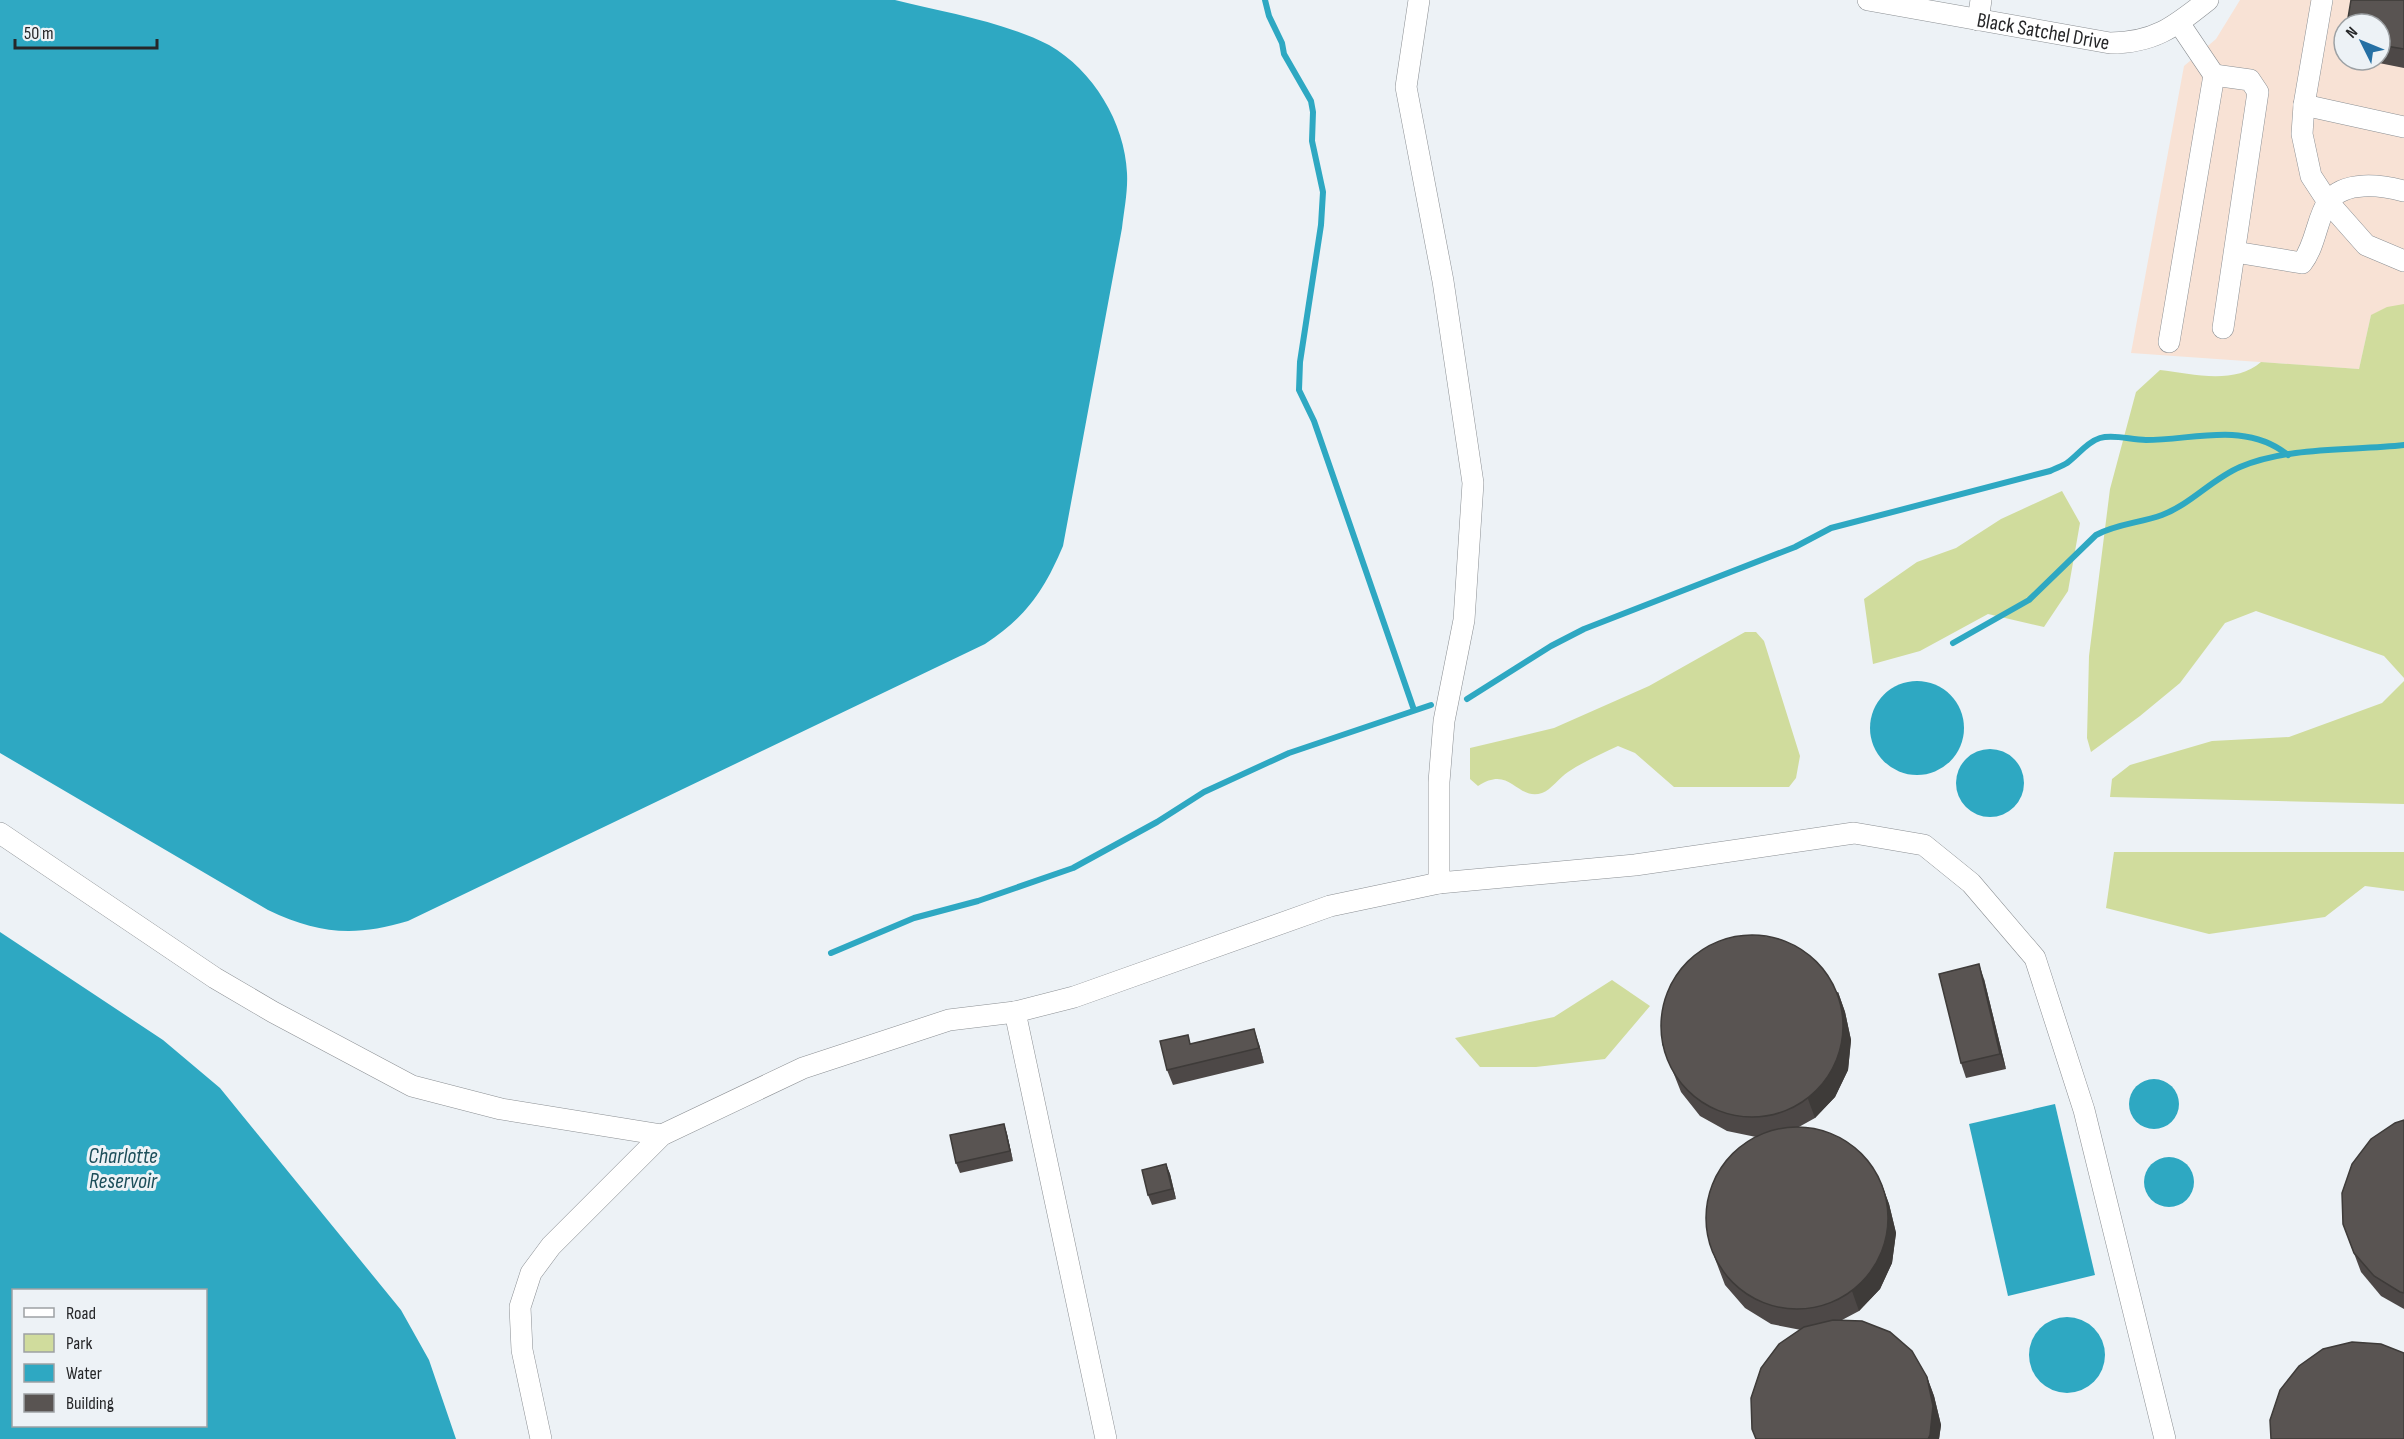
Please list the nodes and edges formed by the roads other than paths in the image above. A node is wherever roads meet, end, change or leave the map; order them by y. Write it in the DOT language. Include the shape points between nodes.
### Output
graph roads {
  1 [pos="1419,0"];
  2 [pos="1868,0"];
  3 [pos="2208,0"];
  4 [pos="2322,0"];
  5 [pos="1980,10"];
  6 [pos="2179,23"];
  7 [pos="2214,75"];
  8 [pos="2304,105"];
  9 [pos="2404,127"];
  10 [pos="2404,191"];
  11 [pos="2328,202"];
  12 [pos="2235,252"];
  13 [pos="2404,261"];
  14 [pos="2223,328"];
  15 [pos="2169,342"];
  16 [pos="0,833"];
  17 [pos="1439,883"];
  18 [pos="1015,1012"];
  19 [pos="662,1135"];
  20 [pos="542,1439"];
  21 [pos="1106,1439"];
  22 [pos="2164,1439"];
  1 -- 17 [label="street" via="1406,87 1443,281 1473,483 1464,620 1444,721 1439,782"];
  2 -- 5 [label="street, Black Satchel Drive"];
  3 -- 6 [label="street, Black Satchel Drive"];
  4 -- 8 [label="street"];
  5 -- 6 [label="street, Black Satchel Drive" via="2110,43 2145,40"];
  6 -- 7 [label="street"];
  7 -- 12 [label="street" via="2250,80 2258,92"];
  7 -- 15 [label="street"];
  8 -- 9 [label="street"];
  8 -- 11 [label="street" via="2302,134 2311,176"];
  10 -- 11 [label="street" via="2385,186 2345,188"];
  11 -- 12 [label="street" via="2302,263"];
  11 -- 13 [label="street" via="2366,245"];
  12 -- 14 [label="street"];
  16 -- 19 [label="street" via="215,978 412,1086 501,1109"];
  17 -- 18 [label="street" via="1330,906 1074,997"];
  17 -- 22 [label="street" via="1635,865 1854,834 1924,845 1971,883 2035,958 2084,1110"];
  18 -- 19 [label="street" via="949,1020 804,1068"];
  18 -- 21 [label="street"];
  19 -- 20 [label="street" via="551,1246 531,1273 520,1307 522,1350"];
}
